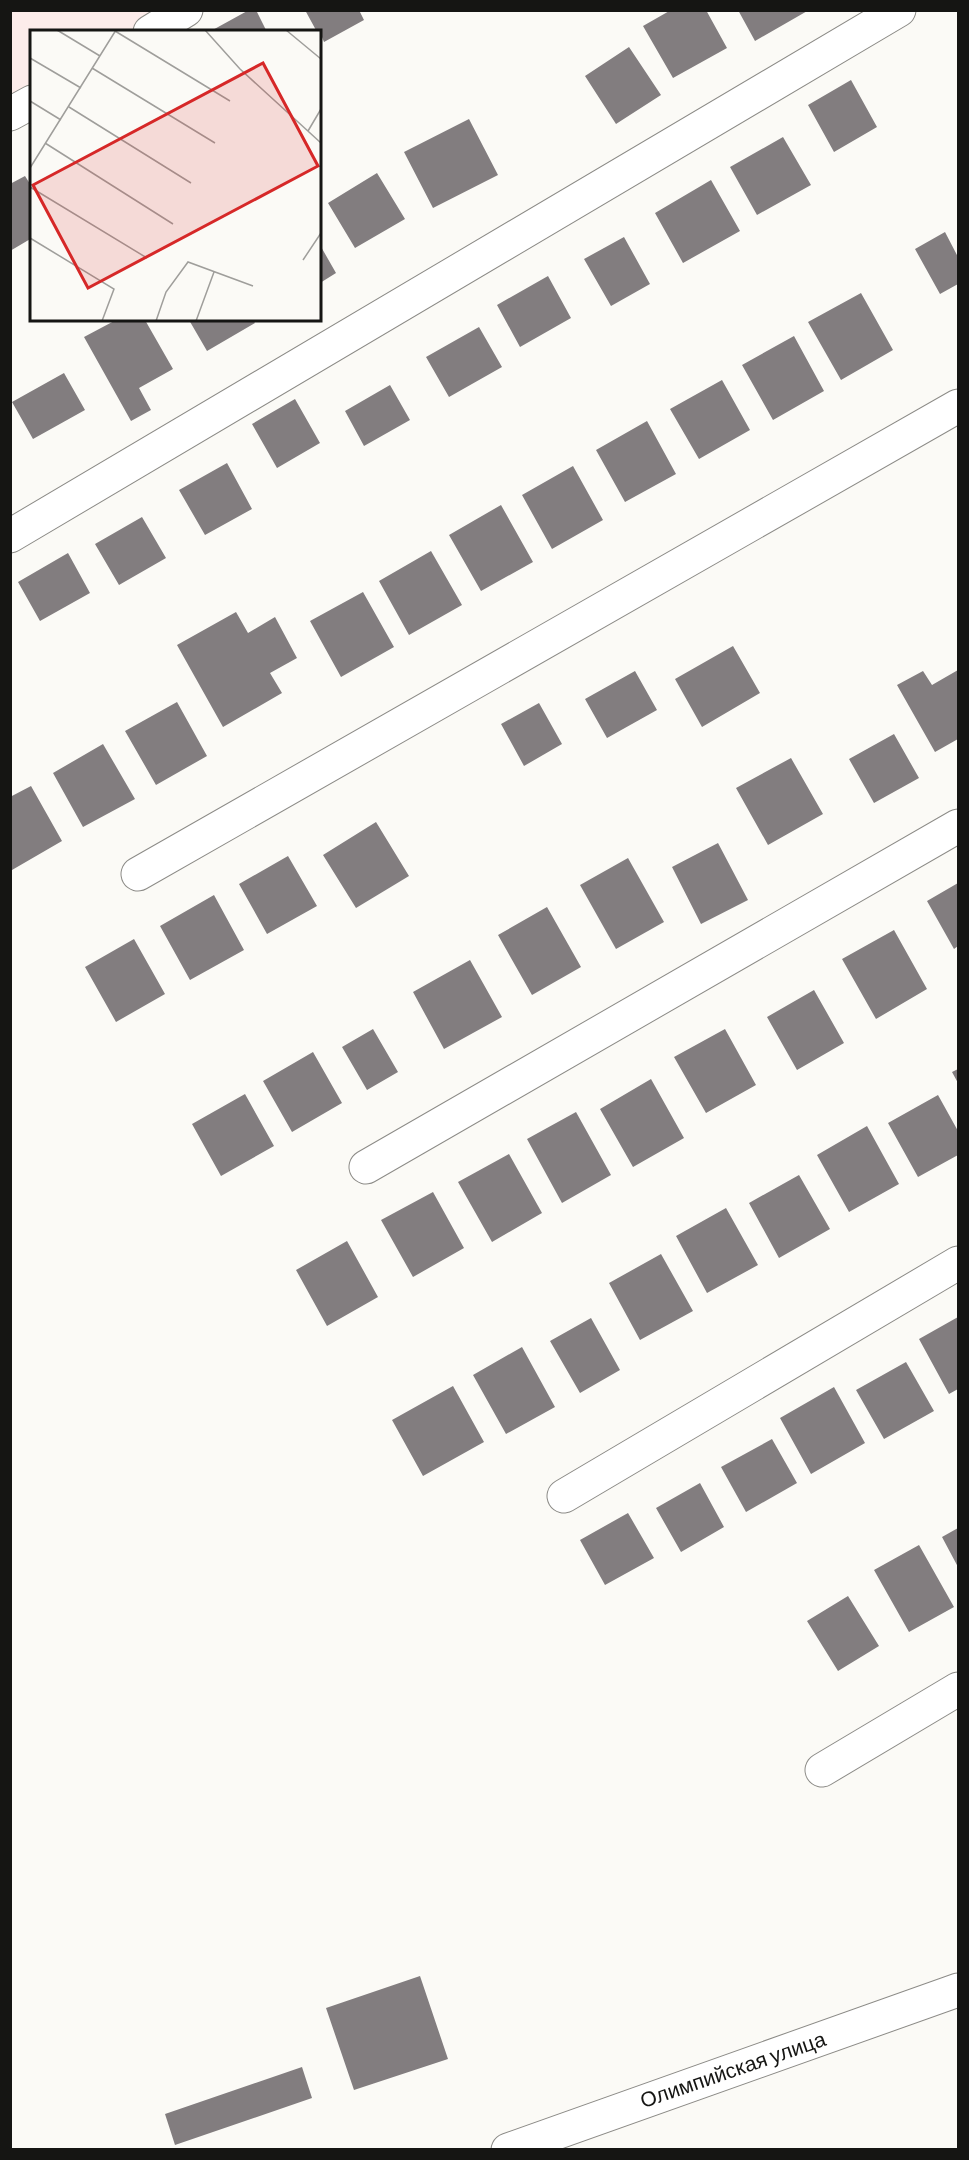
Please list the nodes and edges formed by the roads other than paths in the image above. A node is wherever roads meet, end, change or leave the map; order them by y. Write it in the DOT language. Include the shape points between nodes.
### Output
graph roads {
  1 [pos="186,10"];
  2 [pos="898,10"];
  3 [pos="153,30"];
  4 [pos="30,103"];
  5 [pos="10,114"];
  6 [pos="958,406"];
  7 [pos="10,536"];
  8 [pos="958,826"];
  9 [pos="138,874"];
  10 [pos="366,1167"];
  11 [pos="958,1263"];
  12 [pos="564,1496"];
  13 [pos="958,1689"];
  14 [pos="822,1770"];
  15 [pos="958,1990"];
  16 [pos="508,2150"];
  1 -- 3 [label="street"];
  2 -- 7 [label="street"];
  4 -- 5 [label="street"];
  6 -- 9 [label="street"];
  8 -- 10 [label="street"];
  11 -- 12 [label="street"];
  13 -- 14 [label="street"];
  15 -- 16 [label="street, Олимпийская улица"];
}
